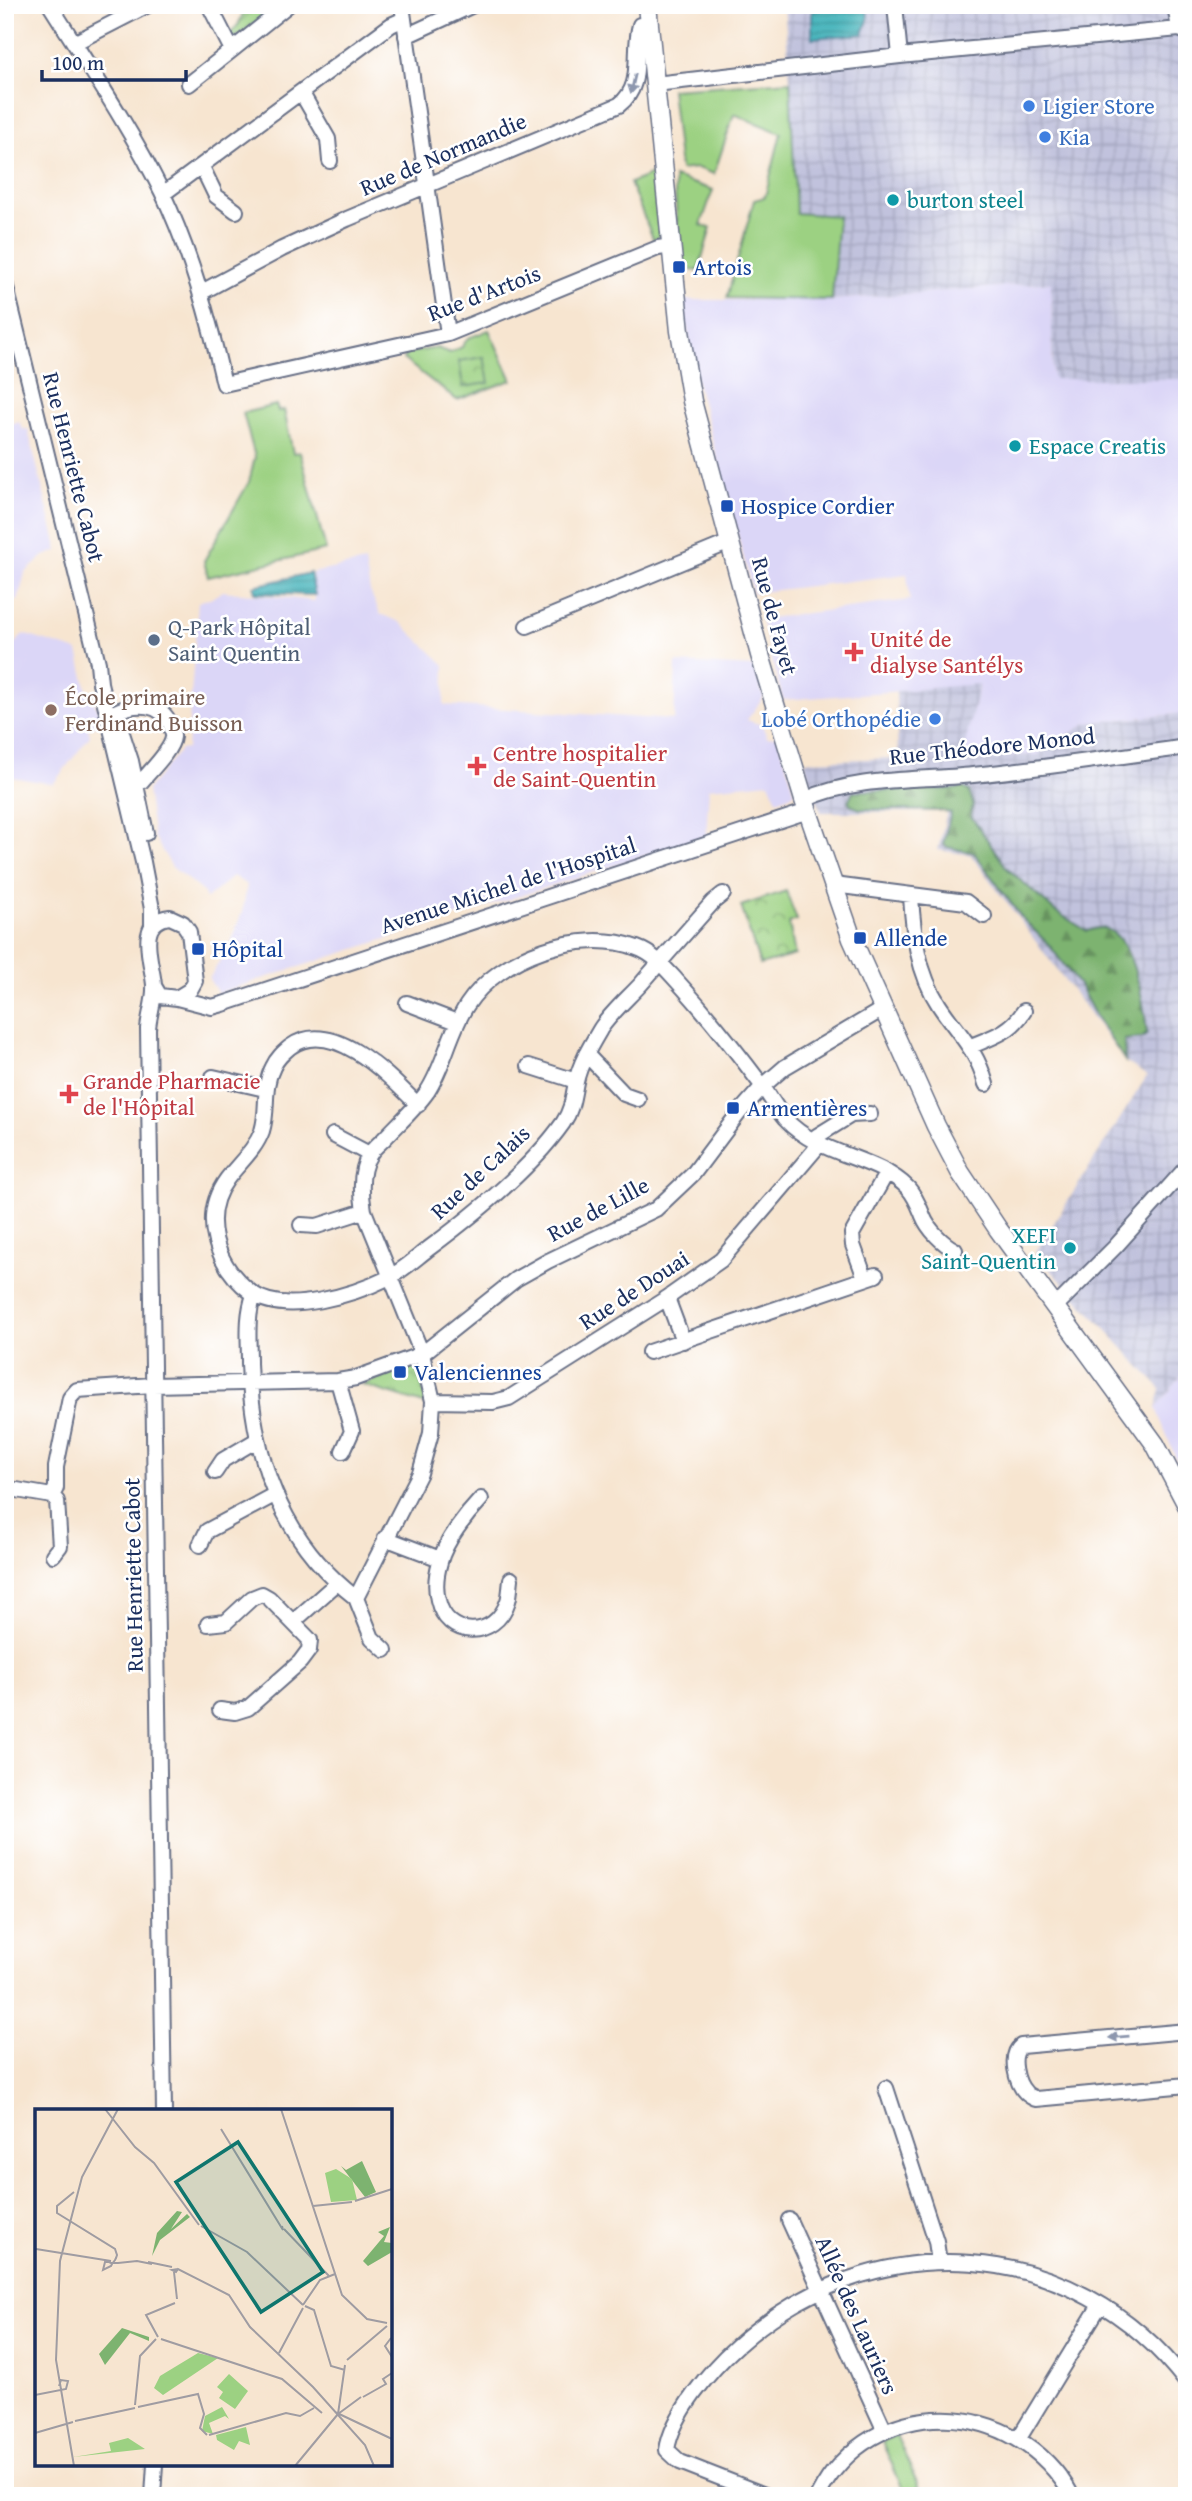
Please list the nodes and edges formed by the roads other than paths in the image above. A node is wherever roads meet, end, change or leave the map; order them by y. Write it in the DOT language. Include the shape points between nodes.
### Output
graph roads {
  1 [pos="50,5"];
  2 [pos="148,5"];
  3 [pos="209,5"];
  4 [pos="472,5"];
  5 [pos="647,5"];
  6 [pos="895,5"];
  7 [pos="1175,5"];
  8 [pos="286,6"];
  9 [pos="403,12"];
  10 [pos="649,24"];
  11 [pos="1183,30"];
  12 [pos="406,36"];
  13 [pos="74,43"];
  14 [pos="232,50"];
  15 [pos="900,56"];
  16 [pos="189,84"];
  17 [pos="655,84"];
  18 [pos="301,92"];
  19 [pos="330,161"];
  20 [pos="202,167"];
  21 [pos="427,187"];
  22 [pos="163,194"];
  23 [pos="236,211"];
  24 [pos="672,246"];
  25 [pos="5,283"];
  26 [pos="202,292"];
  27 [pos="448,334"];
  28 [pos="730,542"];
  29 [pos="527,626"];
  30 [pos="99,663"];
  31 [pos="115,712"];
  32 [pos="113,734"];
  33 [pos="1187,747"];
  34 [pos="136,783"];
  35 [pos="806,805"];
  36 [pos="834,885"];
  37 [pos="723,894"];
  38 [pos="911,895"];
  39 [pos="170,916"];
  40 [pos="984,916"];
  41 [pos="152,925"];
  42 [pos="660,963"];
  43 [pos="195,981"];
  44 [pos="154,986"];
  45 [pos="175,999"];
  46 [pos="407,1003"];
  47 [pos="223,1004"];
  48 [pos="883,1009"];
  49 [pos="1024,1012"];
  50 [pos="457,1023"];
  51 [pos="148,1038"];
  52 [pos="971,1046"];
  53 [pos="586,1054"];
  54 [pos="529,1066"];
  55 [pos="213,1077"];
  56 [pos="576,1081"];
  57 [pos="986,1084"];
  58 [pos="763,1086"];
  59 [pos="265,1089"];
  60 [pos="638,1099"];
  61 [pos="418,1105"];
  62 [pos="870,1114"];
  63 [pos="333,1135"];
  64 [pos="816,1143"];
  65 [pos="369,1154"];
  66 [pos="1187,1167"];
  67 [pos="887,1172"];
  68 [pos="364,1211"];
  69 [pos="301,1225"];
  70 [pos="955,1250"];
  71 [pos="389,1278"];
  72 [pos="254,1295"];
  73 [pos="667,1298"];
  74 [pos="1056,1306"];
  75 [pos="683,1341"];
  76 [pos="649,1352"];
  77 [pos="422,1354"];
  78 [pos="338,1381"];
  79 [pos="250,1382"];
  80 [pos="153,1385"];
  81 [pos="433,1401"];
  82 [pos="257,1440"];
  83 [pos="342,1451"];
  84 [pos="215,1472"];
  85 [pos="5,1488"];
  86 [pos="274,1495"];
  87 [pos="52,1496"];
  88 [pos="481,1499"];
  89 [pos="1187,1505"];
  90 [pos="385,1538"];
  91 [pos="200,1545"];
  92 [pos="53,1555"];
  93 [pos="440,1559"];
  94 [pos="511,1580"];
  95 [pos="337,1583"];
  96 [pos="356,1598"];
  97 [pos="293,1622"];
  98 [pos="208,1624"];
  99 [pos="385,1650"];
  100 [pos="220,1710"];
  101 [pos="1187,2031"];
  102 [pos="1187,2085"];
  103 [pos="886,2088"];
  104 [pos="164,2109"];
  105 [pos="789,2220"];
  106 [pos="939,2262"];
  107 [pos="821,2288"];
  108 [pos="1100,2305"];
  109 [pos="1187,2383"];
  110 [pos="884,2429"];
  111 [pos="1019,2438"];
  112 [pos="155,2466"];
  113 [pos="153,2496"];
  114 [pos="767,2496"];
  115 [pos="818,2496"];
  116 [pos="1072,2496"];
  1 -- 13 [label="street"];
  2 -- 13 [label="street"];
  3 -- 14 [label="street"];
  4 -- 12 [label="street"];
  5 -- 10 [label="main road, Rue de Fayet"];
  6 -- 15 [label="street"];
  7 -- 11 [label="street"];
  8 -- 14 [label="street"];
  9 -- 12 [label="street"];
  9 -- 18 [label="street"];
  10 -- 17 [label="main road, Rue de Fayet"];
  10 -- 21 [label="street, Rue de Normandie, one-way" via="640,26 630,97"];
  11 -- 15 [label="street"];
  12 -- 21 [label="street"];
  13 -- 22 [label="street"];
  14 -- 16 [label="street"];
  15 -- 17 [label="street"];
  17 -- 24 [label="main road, Rue de Fayet"];
  18 -- 19 [label="street" via="328,139"];
  18 -- 20 [label="street"];
  20 -- 22 [label="street"];
  20 -- 23 [label="street" via="216,196"];
  21 -- 26 [label="street, Rue de Normandie" via="282,249"];
  21 -- 27 [label="street"];
  22 -- 26 [label="street"];
  24 -- 27 [label="street, Rue d'Artois"];
  24 -- 28 [label="main road, Rue de Fayet" via="692,401"];
  25 -- 30 [label="street, Rue Henriette Cabot"];
  26 -- 27 [label="street, Rue d'Artois" via="224,384"];
  28 -- 29 [label="street"];
  28 -- 35 [label="main road, Rue de Fayet"];
  30 -- 31 [label="street, Rue Henriette Cabot"];
  30 -- 32 [label="street, Rue Henriette Cabot"];
  31 -- 34 [label="street, Rue Henriette Cabot"];
  31 -- 34 [label="street" via="150,705 167,716 172,731 169,747"];
  32 -- 34 [label="street" via="131,784"];
  32 -- 41 [label="street, Rue Henriette Cabot" via="143,862"];
  33 -- 35 [label="street, Rue Théodore Monod" via="975,775 881,780 854,785"];
  34 -- 39 [label="street, Rue Henriette Cabot" via="158,896"];
  35 -- 36 [label="main road, Rue de Fayet"];
  35 -- 47 [label="street, Avenue Michel de l'Hospital"];
  36 -- 38 [label="street"];
  36 -- 48 [label="main road, Rue de Fayet"];
  37 -- 42 [label="street, Rue de Calais"];
  38 -- 40 [label="street" via="966,902"];
  38 -- 52 [label="street" via="912,924 923,968 937,1002"];
  39 -- 41 [label="street"];
  39 -- 43 [label="street, Rue Henriette Cabot" via="189,932"];
  41 -- 44 [label="street, Rue Henriette Cabot" via="148,938"];
  42 -- 50 [label="street" via="638,948 608,943 542,950 502,970 479,989"];
  42 -- 53 [label="street, Rue de Calais" via="603,1026"];
  42 -- 58 [label="street" via="710,1017"];
  43 -- 45 [label="street"];
  43 -- 47 [label="street" via="203,994"];
  44 -- 45 [label="street, Avenue Michel de l'Hospital" via="160,996"];
  44 -- 51 [label="street, Rue Henriette Cabot"];
  45 -- 47 [label="street, Avenue Michel de l'Hospital" via="212,1007"];
  45 -- 51 [label="street" via="157,1017"];
  46 -- 50 [label="street"];
  48 -- 58 [label="street, Rue de Lille" via="785,1067"];
  48 -- 74 [label="main road, Rue de Fayet" via="960,1171"];
  49 -- 52 [label="street" via="1008,1031"];
  50 -- 61 [label="street" via="441,1070"];
  51 -- 80 [label="street, Rue Henriette Cabot"];
  52 -- 57 [label="street"];
  53 -- 56 [label="street, Rue de Calais"];
  53 -- 60 [label="street" via="624,1094"];
  54 -- 56 [label="street"];
  55 -- 59 [label="street"];
  56 -- 71 [label="street, Rue de Calais" via="573,1103 563,1123 523,1168 464,1222"];
  58 -- 64 [label="street" via="783,1116"];
  58 -- 77 [label="street, Rue de Lille" via="693,1174 656,1209 516,1279"];
  59 -- 61 [label="street" via="281,1054 309,1038 325,1039 365,1057"];
  59 -- 72 [label="street" via="261,1133 226,1180 212,1213 212,1232 222,1259"];
  61 -- 65 [label="street"];
  62 -- 64 [label="street, Rue de Douai" via="851,1115 817,1136"];
  63 -- 65 [label="street"];
  64 -- 67 [label="street"];
  64 -- 73 [label="street, Rue de Douai" via="721,1260"];
  65 -- 68 [label="street" via="361,1193"];
  66 -- 74 [label="street"];
  67 -- 70 [label="street" via="910,1190 928,1227"];
  67 -- 75 [label="street" via="852,1234 870,1277"];
  68 -- 69 [label="street" via="317,1226"];
  68 -- 71 [label="street"];
  71 -- 72 [label="street, Rue de Calais" via="329,1300 294,1303"];
  71 -- 77 [label="street"];
  72 -- 79 [label="street" via="248,1313"];
  73 -- 75 [label="street"];
  73 -- 81 [label="street, Rue de Douai" via="509,1398"];
  74 -- 89 [label="main road, Rue de Fayet" via="1155,1444"];
  75 -- 76 [label="street"];
  77 -- 78 [label="street, Rue de Lille"];
  77 -- 81 [label="street"];
  78 -- 79 [label="street, Rue de Lille"];
  78 -- 83 [label="street" via="352,1431"];
  79 -- 80 [label="street, Rue de Lille"];
  79 -- 82 [label="street"];
  80 -- 87 [label="street, Rue de Lille" via="84,1388 70,1398"];
  80 -- 104 [label="street, Rue Henriette Cabot"];
  81 -- 90 [label="street" via="420,1473"];
  82 -- 84 [label="street" via="223,1460"];
  82 -- 86 [label="street"];
  85 -- 87 [label="street"];
  86 -- 91 [label="street" via="207,1531"];
  86 -- 95 [label="street" via="301,1540"];
  87 -- 92 [label="street" via="57,1502 60,1546"];
  88 -- 93 [label="street"];
  90 -- 93 [label="street"];
  90 -- 96 [label="street"];
  93 -- 94 [label="street" via="438,1603 457,1626 470,1630 483,1630 500,1617"];
  95 -- 96 [label="street"];
  95 -- 97 [label="street"];
  96 -- 99 [label="street" via="372,1638"];
  97 -- 98 [label="street" via="262,1594 226,1622"];
  97 -- 100 [label="street" via="310,1640 300,1662 248,1708"];
  101 -- 102 [label="street, one-way" via="1021,2046 1013,2058 1020,2085 1036,2099"];
  103 -- 106 [label="street"];
  105 -- 107 [label="street, Allée des Lauriers"];
  106 -- 107 [label="street" via="877,2269"];
  106 -- 108 [label="street" via="989,2264 1037,2276"];
  107 -- 110 [label="street, Allée des Lauriers"];
  107 -- 114 [label="street" via="724,2357 689,2402 668,2442 667,2450 680,2462"];
  108 -- 109 [label="street" via="1151,2342"];
  108 -- 111 [label="street"];
  110 -- 111 [label="street" via="953,2419 986,2424"];
  110 -- 115 [label="street" via="837,2467"];
  111 -- 116 [label="street" via="1053,2466"];
  112 -- 113 [label="street"];
}
